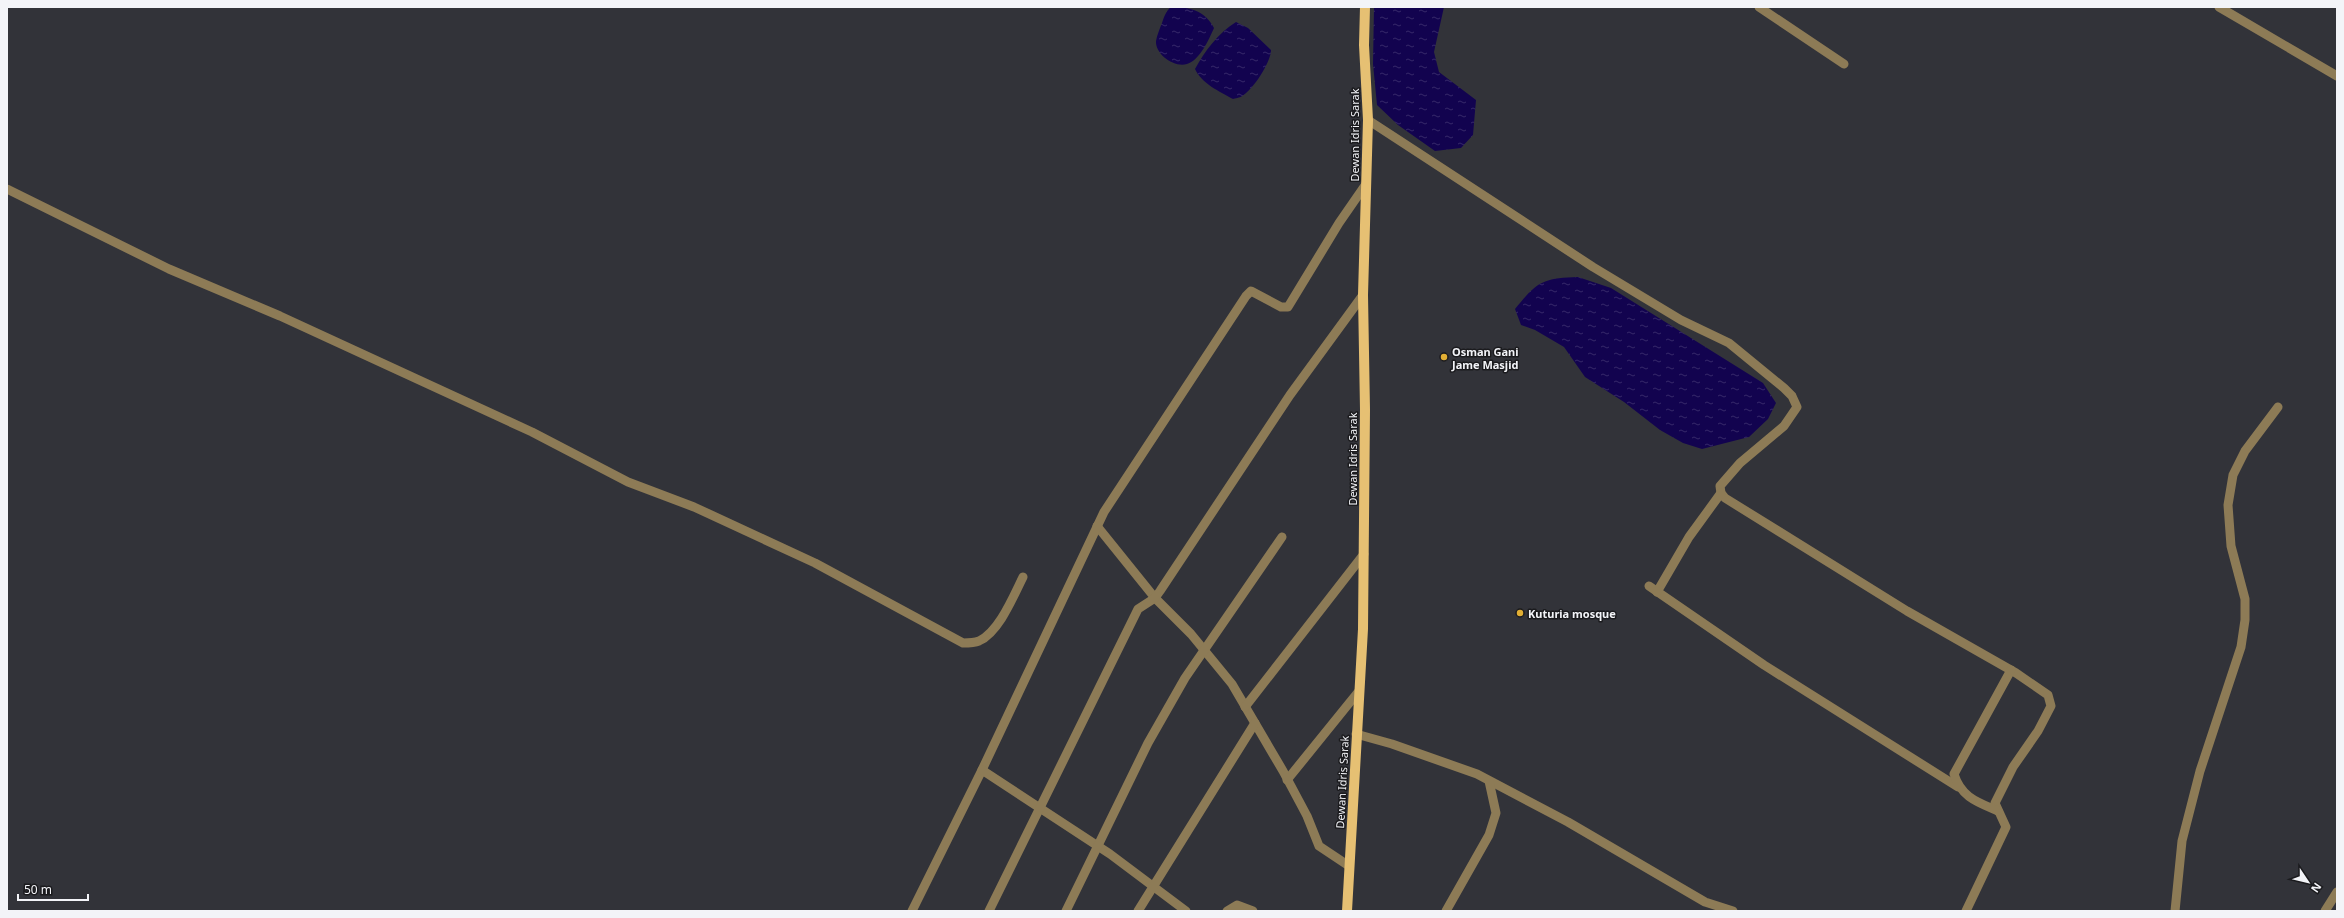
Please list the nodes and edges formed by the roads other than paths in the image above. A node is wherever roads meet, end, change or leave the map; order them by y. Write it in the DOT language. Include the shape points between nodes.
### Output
graph roads {
  1 [pos="1365,7"];
  2 [pos="1759,7"];
  3 [pos="2220,7"];
  4 [pos="1844,64"];
  5 [pos="2337,76"];
  6 [pos="1368,120"];
  7 [pos="1366,184"];
  8 [pos="7,189"];
  9 [pos="1362,295"];
  10 [pos="2278,407"];
  11 [pos="1721,493"];
  12 [pos="1097,526"];
  13 [pos="1282,537"];
  14 [pos="1364,554"];
  15 [pos="1023,578"];
  16 [pos="1649,586"];
  17 [pos="1657,592"];
  18 [pos="1155,598"];
  19 [pos="1204,650"];
  20 [pos="2011,670"];
  21 [pos="1359,691"];
  22 [pos="1245,707"];
  23 [pos="1255,723"];
  24 [pos="1356,734"];
  25 [pos="982,770"];
  26 [pos="1287,780"];
  27 [pos="1490,780"];
  28 [pos="1958,787"];
  29 [pos="1040,806"];
  30 [pos="1998,812"];
  31 [pos="1099,846"];
  32 [pos="1349,866"];
  33 [pos="1153,886"];
  34 [pos="2337,892"];
  35 [pos="912,911"];
  36 [pos="989,911"];
  37 [pos="1066,911"];
  38 [pos="1138,911"];
  39 [pos="1186,911"];
  40 [pos="1227,911"];
  41 [pos="1253,911"];
  42 [pos="1347,911"];
  43 [pos="1446,911"];
  44 [pos="1733,911"];
  45 [pos="1966,911"];
  46 [pos="2175,911"];
  47 [pos="2325,911"];
  1 -- 6 [label="main road, Dewan Idris Sarak" via="1364,45"];
  2 -- 4 [label="street"];
  3 -- 5 [label="street"];
  6 -- 7 [label="main road, Dewan Idris Sarak"];
  6 -- 11 [label="street" via="1593,267 1682,320 1728,342 1792,396 1797,406 1784,426 1740,463 1720,486"];
  7 -- 9 [label="main road, Dewan Idris Sarak"];
  7 -- 12 [label="street" via="1338,223 1288,306 1280,307 1251,291 1246,296 1147,443"];
  8 -- 15 [label="street" via="169,269 287,319 532,432 628,482 694,507 816,563 963,643 978,642 991,632 1004,614"];
  9 -- 14 [label="main road, Dewan Idris Sarak" via="1365,410"];
  9 -- 18 [label="street" via="1290,395"];
  10 -- 46 [label="street" via="2245,451 2233,475 2228,505 2231,546 2245,599 2245,620 2240,647 2200,772 2182,841"];
  11 -- 17 [label="street" via="1689,537"];
  11 -- 20 [label="street" via="1763,523 1907,611"];
  12 -- 18 [label="street"];
  12 -- 25 [label="street"];
  13 -- 19 [label="street"];
  14 -- 21 [label="main road, Dewan Idris Sarak"];
  14 -- 22 [label="street"];
  16 -- 17 [label="street"];
  17 -- 28 [label="street" via="1764,665"];
  18 -- 19 [label="street"];
  18 -- 29 [label="street" via="1138,610"];
  19 -- 22 [label="street" via="1232,684"];
  19 -- 31 [label="street" via="1148,743"];
  20 -- 28 [label="street" via="1954,774"];
  20 -- 30 [label="street" via="2048,695 2051,706 2038,731 2013,767 1995,803"];
  21 -- 24 [label="main road, Dewan Idris Sarak"];
  21 -- 26 [label="street"];
  22 -- 23 [label="street"];
  23 -- 26 [label="street"];
  23 -- 33 [label="street"];
  24 -- 27 [label="street" via="1399,746"];
  24 -- 32 [label="main road, Dewan Idris Sarak"];
  25 -- 29 [label="street"];
  25 -- 35 [label="street"];
  26 -- 32 [label="street" via="1319,846"];
  27 -- 43 [label="street" via="1496,814 1489,835"];
  27 -- 44 [label="street" via="1705,902"];
  28 -- 30 [label="street" via="1972,800"];
  29 -- 31 [label="street"];
  29 -- 36 [label="street"];
  30 -- 45 [label="street" via="2006,827"];
  31 -- 33 [label="street"];
  31 -- 37 [label="street"];
  32 -- 42 [label="main road, Dewan Idris Sarak"];
  33 -- 38 [label="street"];
  33 -- 39 [label="street"];
  34 -- 47 [label="street"];
  40 -- 41 [label="street" via="1237,905"];
}
